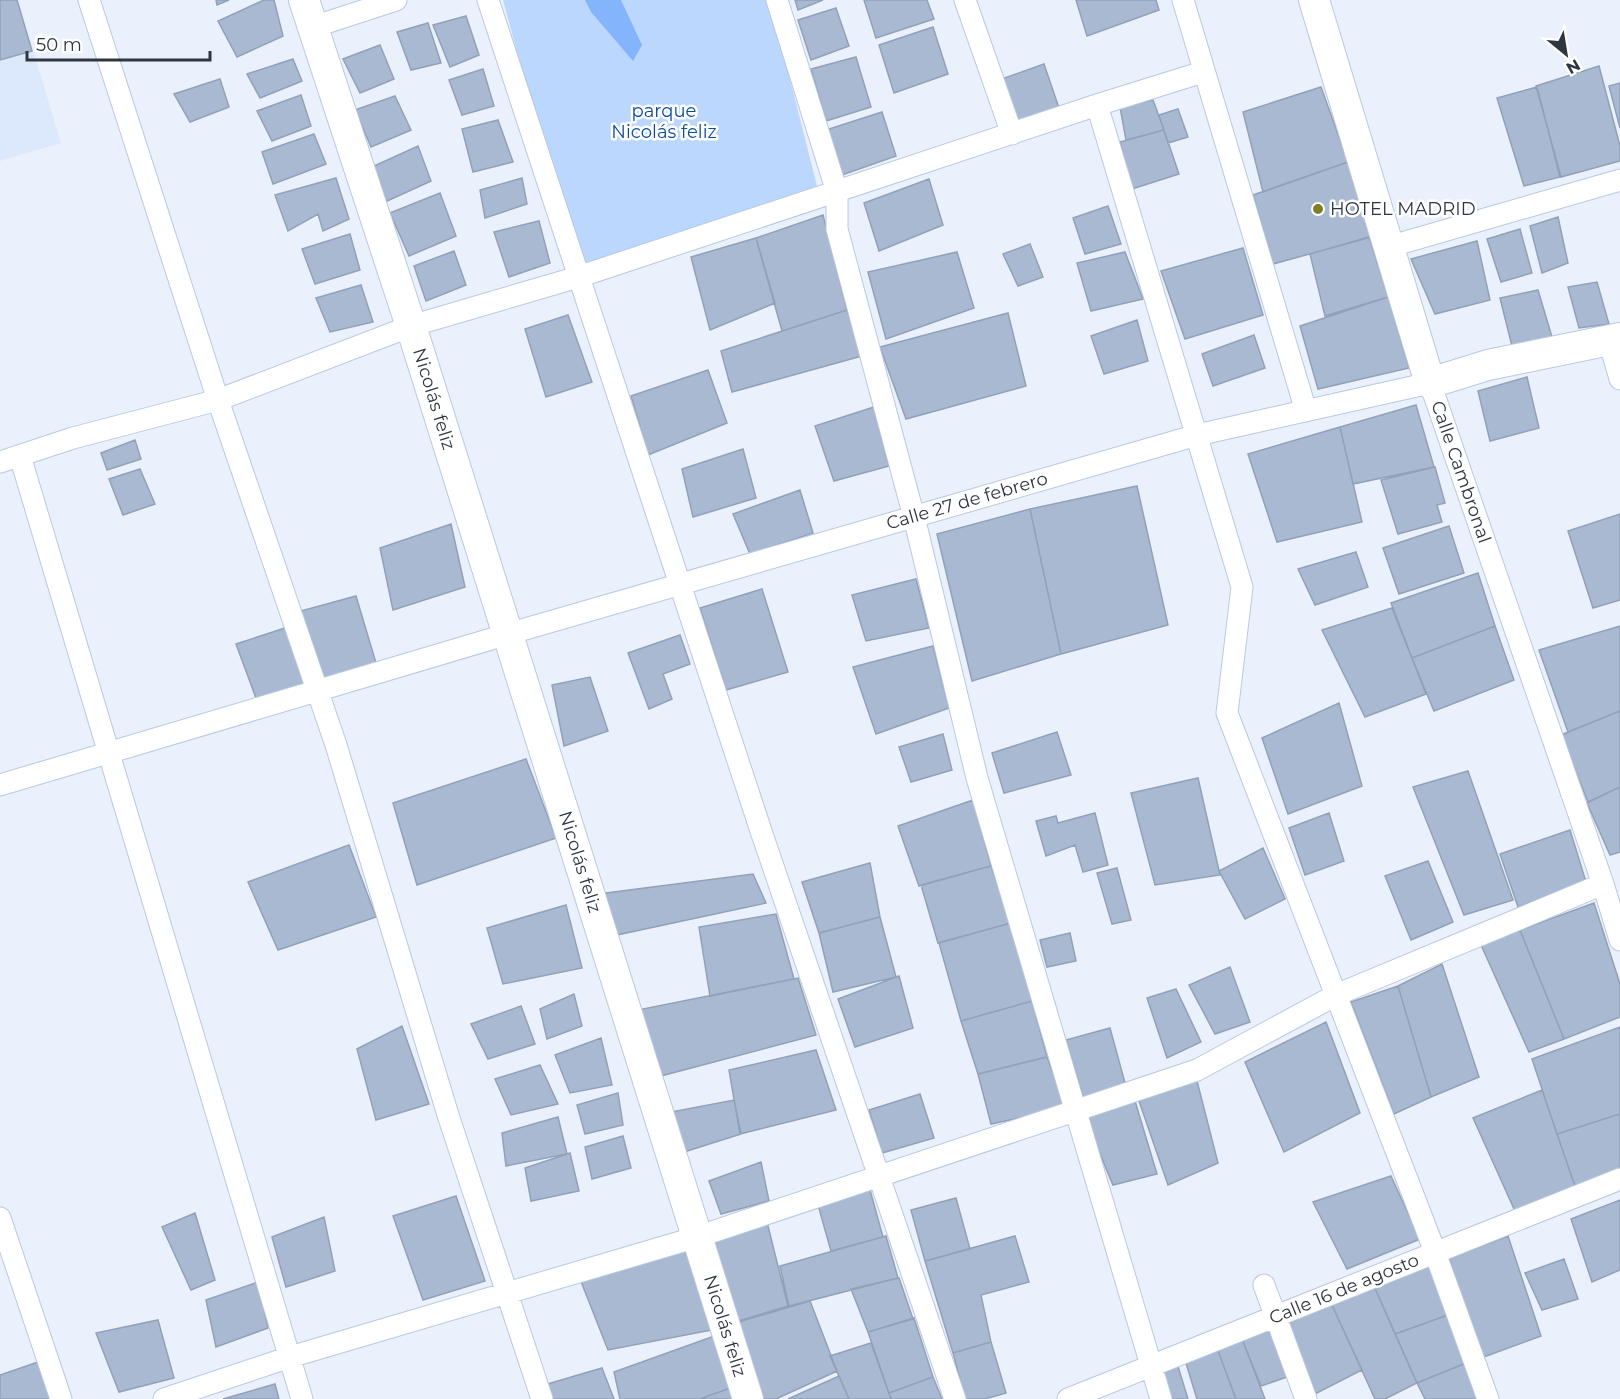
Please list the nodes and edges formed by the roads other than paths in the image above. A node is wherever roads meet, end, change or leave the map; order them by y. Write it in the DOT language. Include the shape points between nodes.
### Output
graph roads {
  1 [pos="89,0"];
  2 [pos="396,0"];
  3 [pos="488,0"];
  4 [pos="777,0"];
  5 [pos="965,0"];
  6 [pos="1183,0"];
  7 [pos="1314,0"];
  8 [pos="309,14"];
  9 [pos="1203,72"];
  10 [pos="1097,105"];
  11 [pos="1012,134"];
  12 [pos="1620,180"];
  13 [pos="837,192"];
  14 [pos="1389,247"];
  15 [pos="578,277"];
  16 [pos="411,326"];
  17 [pos="1615,339"];
  18 [pos="1620,379"];
  19 [pos="1430,383"];
  20 [pos="218,400"];
  21 [pos="1306,411"];
  22 [pos="1197,435"];
  23 [pos="10,459"];
  24 [pos="914,517"];
  25 [pos="680,584"];
  26 [pos="508,634"];
  27 [pos="317,691"];
  28 [pos="108,753"];
  29 [pos="0,785"];
  30 [pos="1603,884"];
  31 [pos="1620,940"];
  32 [pos="1336,995"];
  33 [pos="1076,1110"];
  34 [pos="879,1176"];
  35 [pos="1620,1179"];
  36 [pos="0,1218"];
  37 [pos="697,1237"];
  38 [pos="1435,1252"];
  39 [pos="1264,1284"];
  40 [pos="507,1293"];
  41 [pos="1276,1316"];
  42 [pos="290,1357"];
  43 [pos="1152,1366"];
  44 [pos="61,1399"];
  45 [pos="164,1399"];
  46 [pos="302,1399"];
  47 [pos="542,1399"];
  48 [pos="748,1399"];
  49 [pos="955,1399"];
  50 [pos="1068,1399"];
  51 [pos="1161,1399"];
  52 [pos="1306,1399"];
  53 [pos="1488,1399"];
  1 -- 20 [label="street"];
  2 -- 8 [label="street"];
  3 -- 15 [label="street"];
  4 -- 13 [label="street"];
  5 -- 11 [label="street"];
  6 -- 9 [label="street"];
  7 -- 14 [label="main road, Calle Cambronal"];
  8 -- 16 [label="main road, Nicolás feliz"];
  9 -- 10 [label="street"];
  9 -- 21 [label="street"];
  10 -- 11 [label="street"];
  10 -- 22 [label="street"];
  11 -- 13 [label="street"];
  12 -- 14 [label="street"];
  13 -- 15 [label="street"];
  13 -- 24 [label="street" via="837,229"];
  14 -- 19 [label="main road, Calle Cambronal"];
  15 -- 16 [label="street"];
  15 -- 25 [label="street"];
  16 -- 20 [label="street"];
  16 -- 26 [label="main road, Nicolás feliz"];
  17 -- 18 [label="street"];
  17 -- 19 [label="main road" via="1488,365"];
  19 -- 21 [label="street, Calle 27 de febrero"];
  19 -- 30 [label="street, Calle Cambronal"];
  20 -- 23 [label="street" via="73,438"];
  20 -- 27 [label="street"];
  21 -- 22 [label="street, Calle 27 de febrero"];
  22 -- 24 [label="street, Calle 27 de febrero"];
  22 -- 32 [label="street" via="1242,587 1227,713"];
  23 -- 28 [label="street"];
  24 -- 25 [label="street, Calle 27 de febrero"];
  24 -- 33 [label="street" via="976,778"];
  25 -- 26 [label="street, Calle 27 de febrero"];
  25 -- 34 [label="street"];
  26 -- 27 [label="street, Calle 27 de febrero"];
  26 -- 37 [label="main road, Nicolás feliz"];
  27 -- 28 [label="street, Calle 27 de febrero"];
  27 -- 40 [label="street"];
  28 -- 29 [label="street, Calle 27 de febrero"];
  28 -- 42 [label="street"];
  30 -- 31 [label="street, Calle Cambronal"];
  30 -- 32 [label="street"];
  32 -- 33 [label="street" via="1197,1070"];
  32 -- 38 [label="street"];
  33 -- 34 [label="street"];
  33 -- 43 [label="street"];
  34 -- 37 [label="street"];
  34 -- 49 [label="street"];
  35 -- 38 [label="street, Calle 16 de agosto"];
  36 -- 44 [label="street"];
  37 -- 40 [label="street"];
  37 -- 48 [label="main road, Nicolás feliz"];
  38 -- 41 [label="street, Calle 16 de agosto"];
  38 -- 53 [label="street"];
  39 -- 41 [label="street"];
  40 -- 42 [label="street"];
  40 -- 47 [label="street"];
  41 -- 43 [label="street, Calle 16 de agosto"];
  41 -- 52 [label="street"];
  42 -- 45 [label="street"];
  42 -- 46 [label="street"];
  43 -- 50 [label="street, Calle 16 de agosto"];
  43 -- 51 [label="street"];
}
